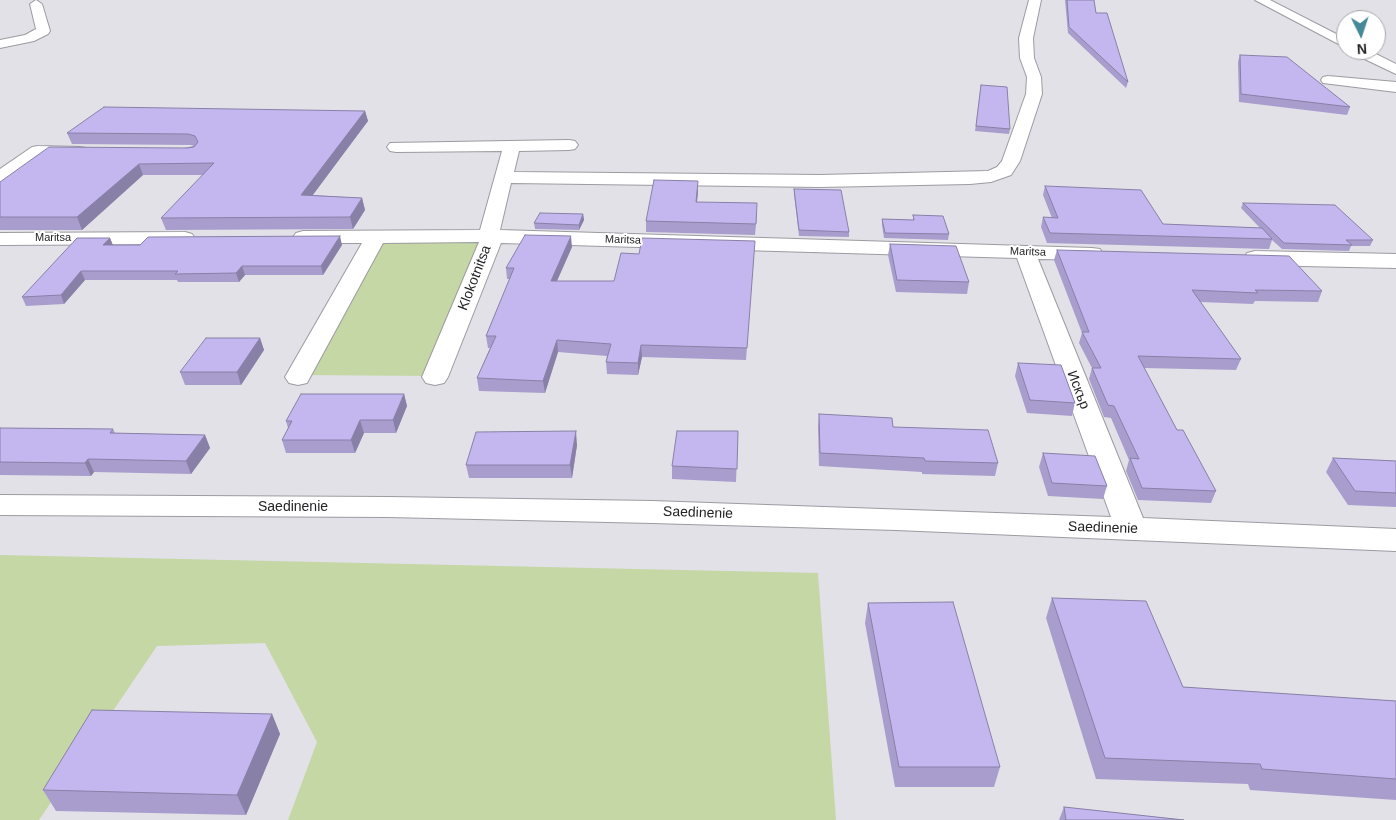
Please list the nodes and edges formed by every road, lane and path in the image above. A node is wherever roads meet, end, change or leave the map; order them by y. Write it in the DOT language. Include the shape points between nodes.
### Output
graph roads {
  1 [pos="1035,0"];
  2 [pos="1261,0"];
  3 [pos="36,4"];
  4 [pos="1336,39"];
  5 [pos="0,44"];
  6 [pos="1378,60"];
  7 [pos="1396,70"];
  8 [pos="1328,80"];
  9 [pos="1396,87"];
  10 [pos="569,145"];
  11 [pos="396,146"];
  12 [pos="512,146"];
  13 [pos="96,152"];
  14 [pos="504,177"];
  15 [pos="0,178"];
  16 [pos="490,236"];
  17 [pos="376,237"];
  18 [pos="208,238"];
  19 [pos="287,238"];
  20 [pos="0,239"];
  21 [pos="1025,252"];
  22 [pos="1113,254"];
  23 [pos="1240,257"];
  24 [pos="1396,261"];
  25 [pos="298,377"];
  26 [pos="435,377"];
  27 [pos="0,505"];
  28 [pos="1131,529"];
  29 [pos="1396,540"];
  1 -- 14 [label="street" via="1026,38 1027,58 1034,76 1034,94 1011,161 1004,171 991,176 820,182"];
  2 -- 4 [label="street"];
  3 -- 5 [label="street" via="43,31 29,38"];
  6 -- 7 [label="street"];
  8 -- 9 [label="street"];
  10 -- 12 [label="street"];
  11 -- 12 [label="street"];
  12 -- 14 [label="street, Klokotnitsa"];
  13 -- 15 [label="street" via="38,151"];
  14 -- 16 [label="street, Klokotnitsa" via="490,225"];
  16 -- 17 [label="street, Maritsa"];
  16 -- 21 [label="street, Maritsa"];
  16 -- 26 [label="street, Klokotnitsa" via="490,245"];
  17 -- 19 [label="street, Maritsa"];
  17 -- 25 [label="street"];
  18 -- 20 [label="street, Maritsa"];
  21 -- 22 [label="street, Maritsa"];
  21 -- 28 [label="street, Искър"];
  23 -- 24 [label="street"];
  27 -- 28 [label="street, Saedinenie" via="652,512"];
  28 -- 29 [label="street, Saedinenie"];
}
